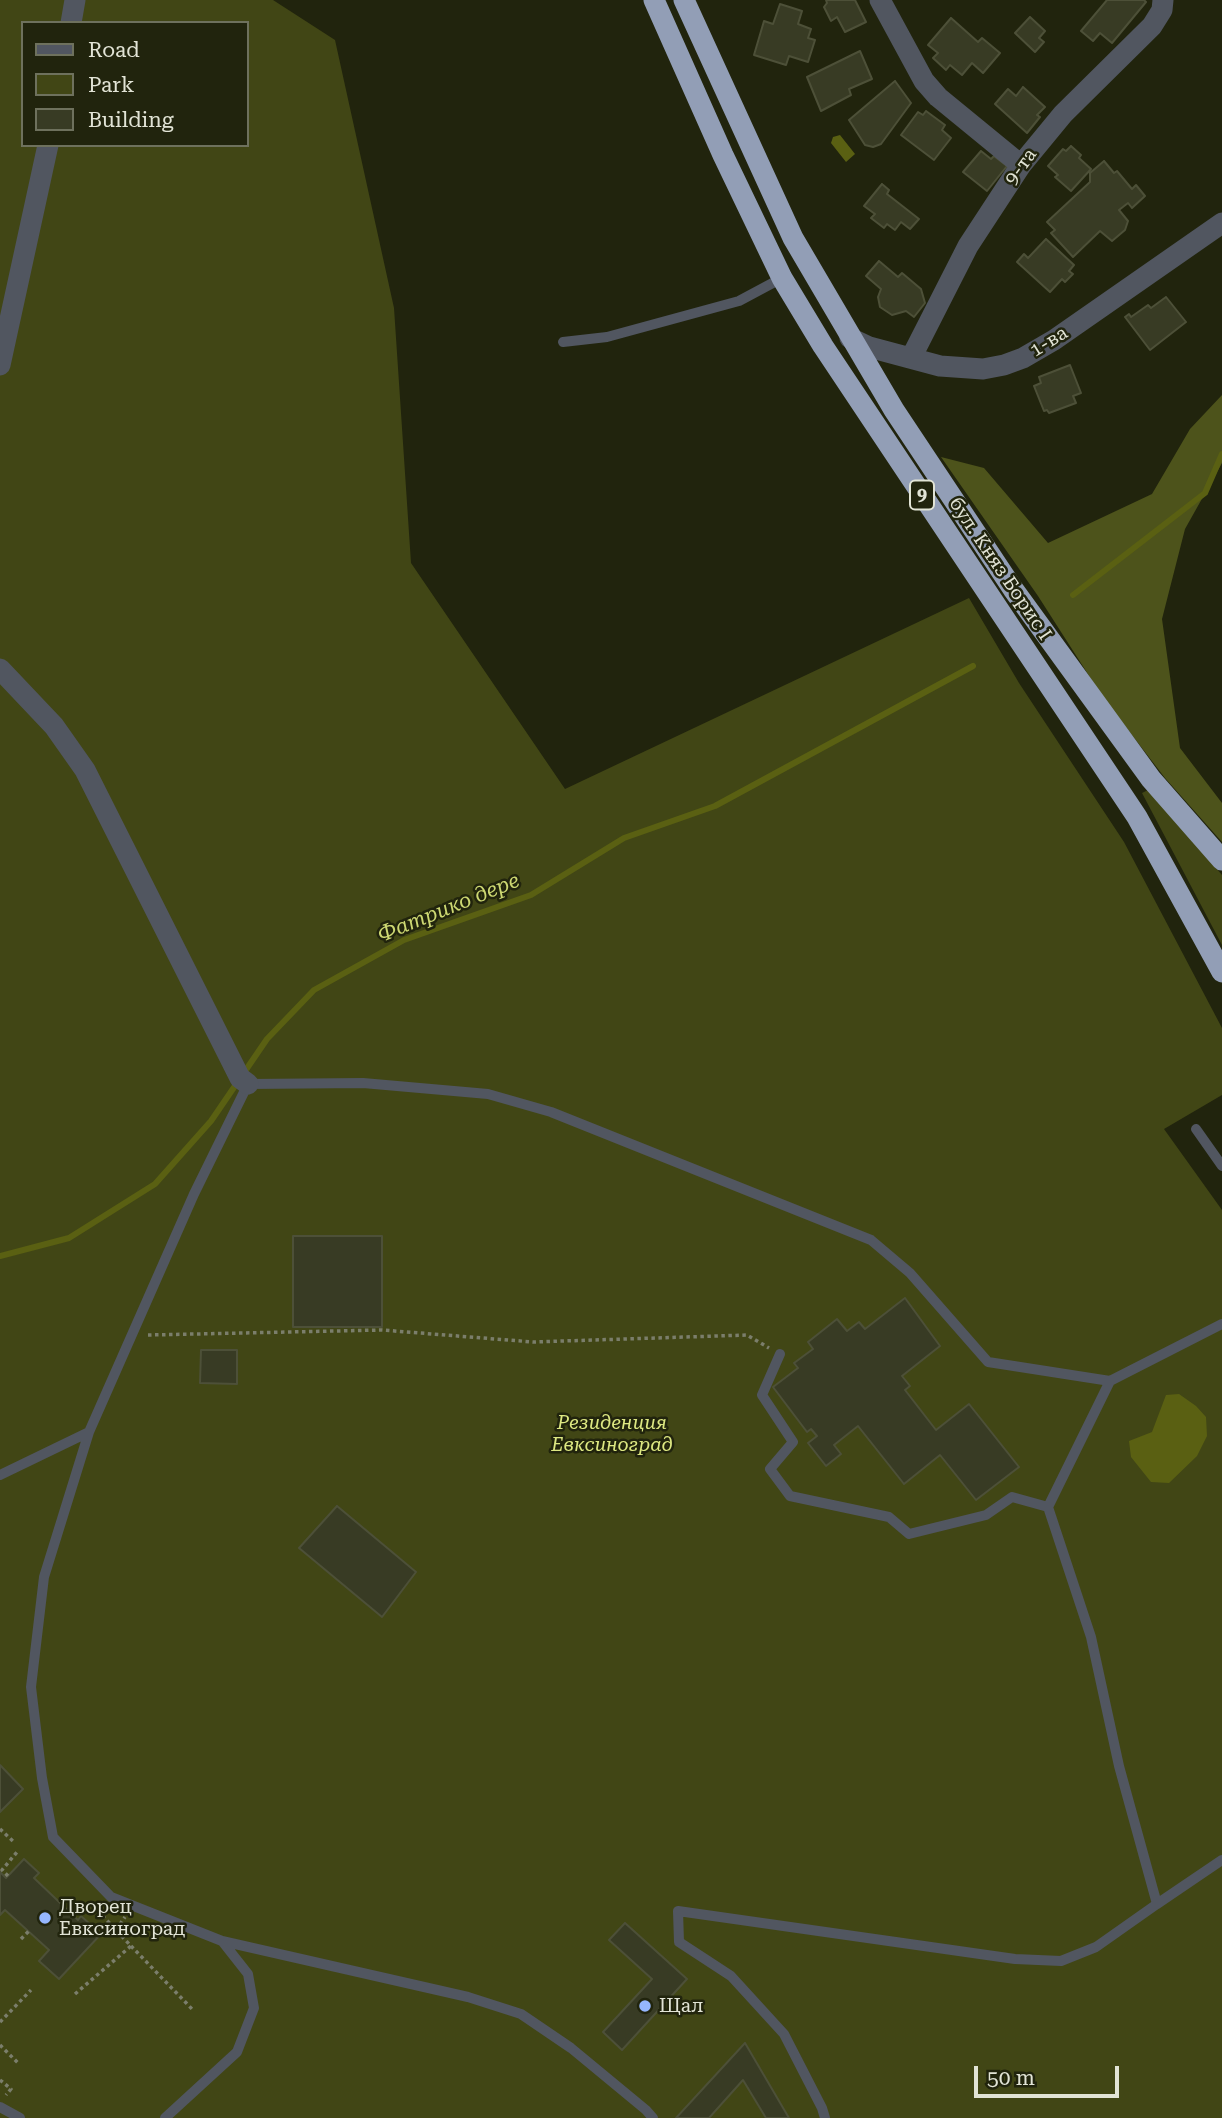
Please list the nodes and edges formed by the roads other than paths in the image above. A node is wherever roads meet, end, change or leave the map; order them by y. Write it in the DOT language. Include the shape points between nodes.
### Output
graph roads {
  1 [pos="75,0"];
  2 [pos="654,0"];
  3 [pos="684,0"];
  4 [pos="880,0"];
  5 [pos="1163,0"];
  6 [pos="71,21"];
  7 [pos="48,147"];
  8 [pos="1021,165"];
  9 [pos="1222,223"];
  10 [pos="782,278"];
  11 [pos="850,338"];
  12 [pos="563,342"];
  13 [pos="911,358"];
  14 [pos="0,365"];
  15 [pos="0,669"];
  16 [pos="1222,860"];
  17 [pos="1222,972"];
  18 [pos="248,1084"];
  19 [pos="1196,1129"];
  20 [pos="1222,1166"];
  21 [pos="1222,1324"];
  22 [pos="780,1354"];
  23 [pos="1110,1381"];
  24 [pos="89,1432"];
  25 [pos="0,1475"];
  26 [pos="1048,1507"];
  27 [pos="1222,1860"];
  28 [pos="1157,1904"];
  29 [pos="222,1941"];
  30 [pos="0,2107"];
  31 [pos="20,2118"];
  32 [pos="165,2118"];
  33 [pos="653,2118"];
  34 [pos="825,2118"];
  1 -- 6 [label="street"];
  2 -- 10 [label="highway, бул. Княз Борис I / 9"];
  3 -- 11 [label="highway, бул. Княз Борис I / 9" via="793,238"];
  4 -- 8 [label="street" via="924,81"];
  5 -- 8 [label="street, 9-та" via="1152,26 1063,114"];
  7 -- 14 [label="street"];
  8 -- 13 [label="street, 9-та" via="968,246"];
  9 -- 13 [label="street, 1-ва" via="1023,358 973,369"];
  10 -- 12 [label="lane" via="739,301 607,337"];
  10 -- 17 [label="highway, бул. Княз Борис I / 9" via="1130,806"];
  11 -- 13 [label="street, 1-ва"];
  11 -- 16 [label="highway, бул. Княз Борис I / 9" via="1013,589 1151,779"];
  15 -- 18 [label="street" via="54,726 85,770 240,1078"];
  18 -- 23 [label="lane" via="363,1083 488,1094 551,1112 871,1240 910,1272 988,1362"];
  18 -- 24 [label="lane"];
  19 -- 20 [label="lane"];
  21 -- 23 [label="lane"];
  22 -- 26 [label="lane" via="762,1395 793,1442 770,1469 790,1496 889,1517 909,1534 986,1515 1012,1497"];
  23 -- 26 [label="lane"];
  24 -- 25 [label="lane"];
  24 -- 29 [label="lane" via="44,1577 31,1687 53,1837 111,1897"];
  26 -- 28 [label="lane" via="1091,1637 1119,1766"];
  27 -- 28 [label="lane"];
  28 -- 34 [label="lane" via="1096,1947 1061,1961 1015,1959 678,1911 678,1942 731,1976 784,2034"];
  29 -- 32 [label="lane" via="248,1974 254,2008 237,2052"];
  29 -- 33 [label="lane" via="468,1997 521,2014 571,2048"];
  30 -- 31 [label="lane"];
}
